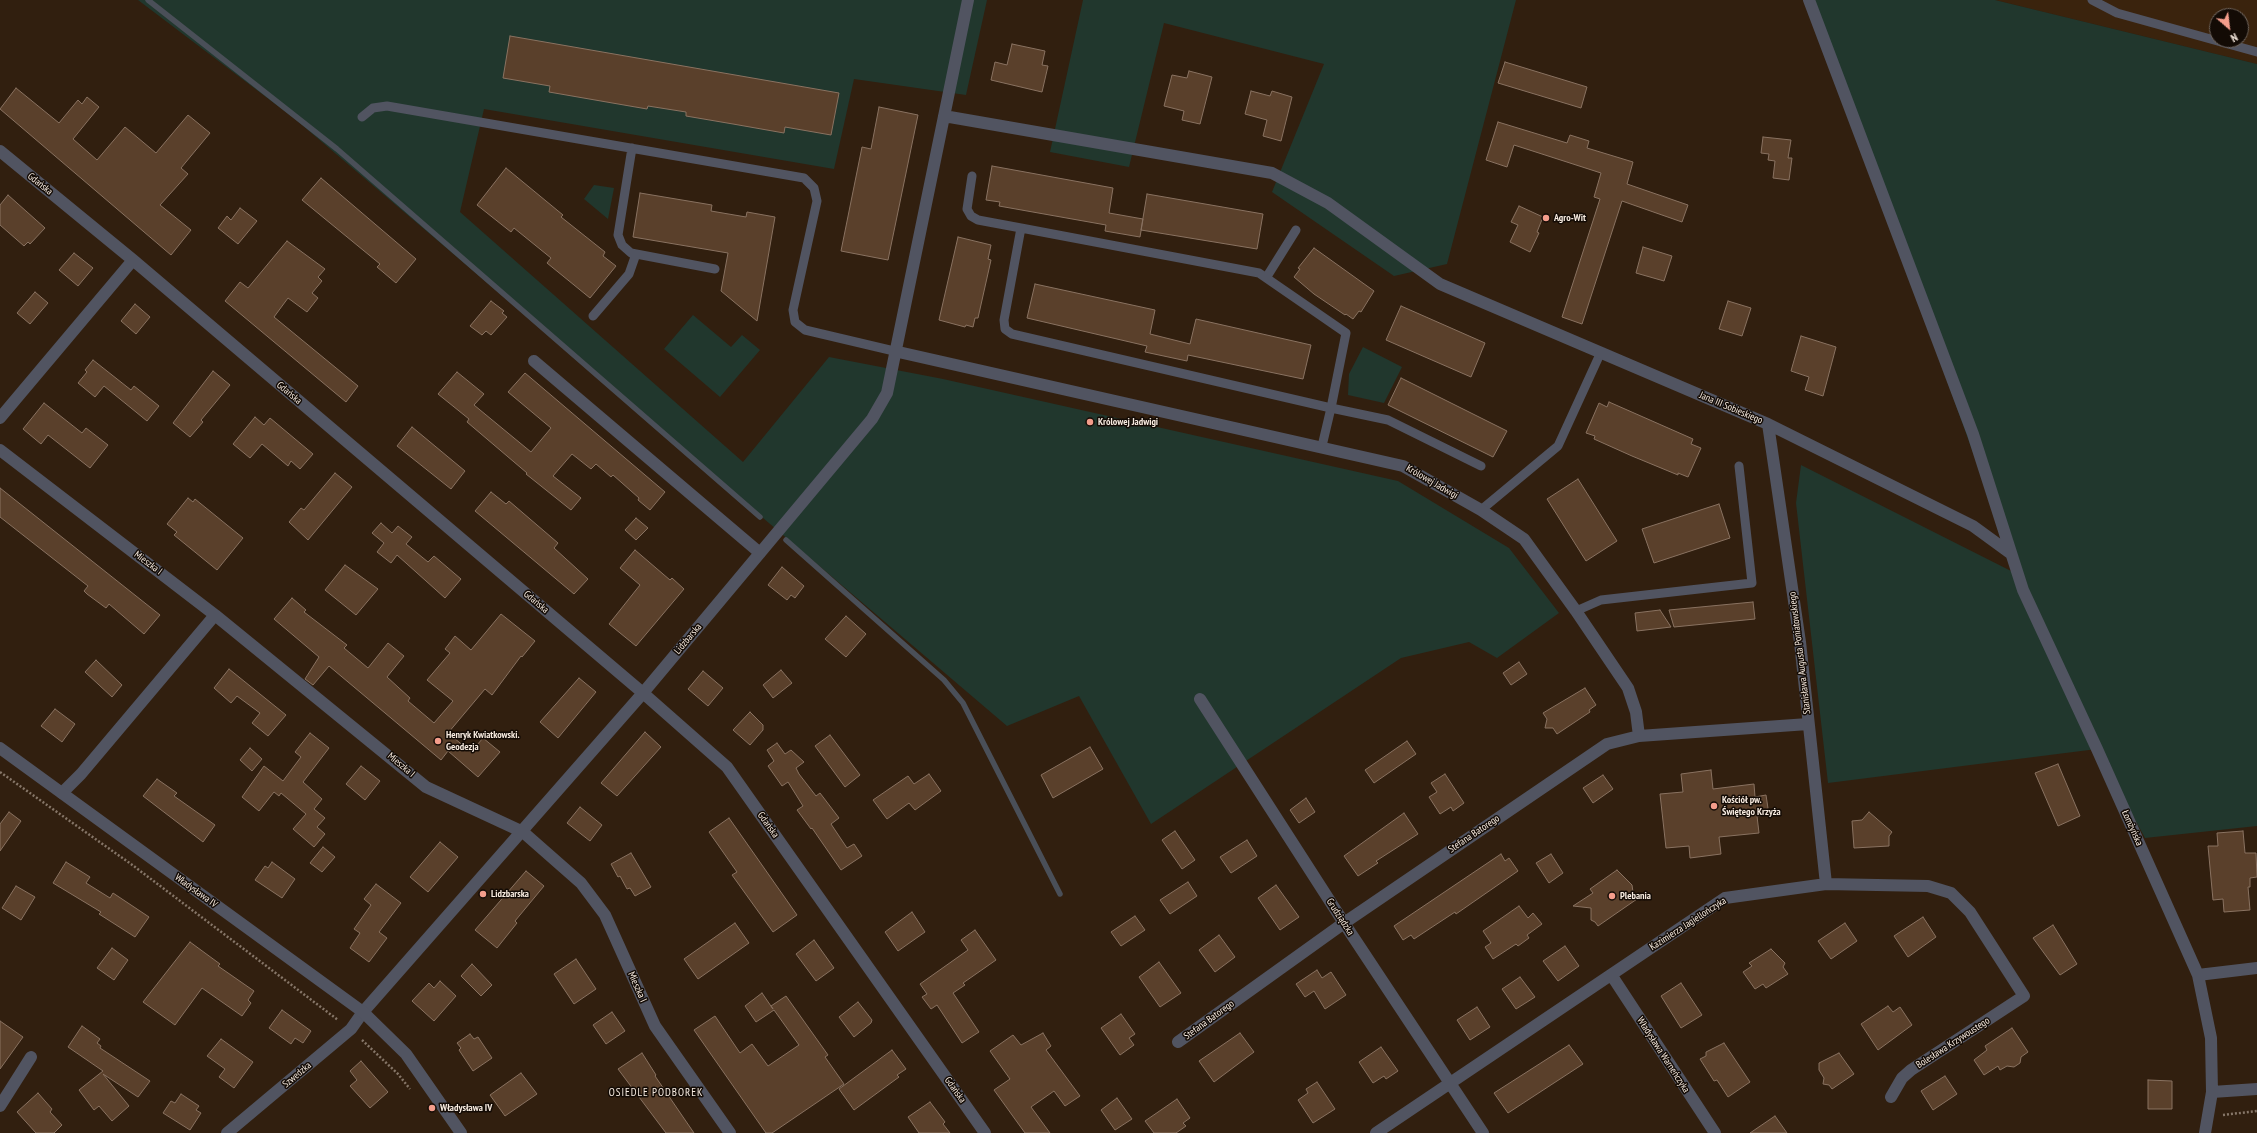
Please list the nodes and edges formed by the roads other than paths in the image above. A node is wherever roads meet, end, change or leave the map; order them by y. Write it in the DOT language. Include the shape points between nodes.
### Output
graph roads {
  1 [pos="968,0"];
  2 [pos="1809,0"];
  3 [pos="2092,0"];
  4 [pos="2257,52"];
  5 [pos="944,116"];
  6 [pos="362,117"];
  7 [pos="632,148"];
  8 [pos="0,151"];
  9 [pos="972,176"];
  10 [pos="1021,228"];
  11 [pos="1296,230"];
  12 [pos="636,254"];
  13 [pos="133,260"];
  14 [pos="715,269"];
  15 [pos="1266,278"];
  16 [pos="592,316"];
  17 [pos="894,351"];
  18 [pos="1601,352"];
  19 [pos="534,360"];
  20 [pos="1332,408"];
  21 [pos="0,418"];
  22 [pos="1768,424"];
  23 [pos="1322,446"];
  24 [pos="0,450"];
  25 [pos="1481,466"];
  26 [pos="1739,466"];
  27 [pos="1480,510"];
  28 [pos="760,553"];
  29 [pos="2010,553"];
  30 [pos="1576,611"];
  31 [pos="215,615"];
  32 [pos="643,693"];
  33 [pos="1200,699"];
  34 [pos="1808,724"];
  35 [pos="1639,736"];
  36 [pos="0,748"];
  37 [pos="62,793"];
  38 [pos="523,832"];
  39 [pos="1826,884"];
  40 [pos="1344,923"];
  41 [pos="2257,968"];
  42 [pos="2198,975"];
  43 [pos="1612,976"];
  44 [pos="2024,996"];
  45 [pos="363,1012"];
  46 [pos="1178,1042"];
  47 [pos="32,1057"];
  48 [pos="1451,1084"];
  49 [pos="2257,1089"];
  50 [pos="2212,1092"];
  51 [pos="1891,1098"];
  52 [pos="0,1106"];
  53 [pos="227,1133"];
  54 [pos="461,1133"];
  55 [pos="730,1133"];
  56 [pos="985,1133"];
  57 [pos="1376,1133"];
  58 [pos="1483,1133"];
  59 [pos="1715,1133"];
  60 [pos="2205,1133"];
  1 -- 5 [label="street, Lidzbarska"];
  2 -- 29 [label="street, Łomżyńska" via="1973,434"];
  3 -- 4 [label="lane" via="2117,13"];
  5 -- 17 [label="street, Lidzbarska"];
  5 -- 18 [label="street, Jana III Sobieskiego" via="1272,173 1328,203 1440,284"];
  6 -- 7 [label="lane" via="373,108 387,106"];
  7 -- 12 [label="lane" via="618,235 622,245 630,253"];
  7 -- 17 [label="lane" via="804,178 814,188 817,201 793,310 795,322 805,330"];
  8 -- 13 [label="street, Gdańska"];
  9 -- 10 [label="lane" via="967,209 971,216 978,220"];
  10 -- 15 [label="lane" via="1259,273"];
  10 -- 20 [label="lane" via="1004,320 1005,329 1012,334"];
  11 -- 15 [label="lane"];
  12 -- 14 [label="lane"];
  12 -- 16 [label="lane" via="629,274"];
  13 -- 21 [label="street"];
  13 -- 32 [label="street, Gdańska"];
  15 -- 20 [label="lane" via="1346,333"];
  17 -- 23 [label="street, Królowej Jadwigi"];
  17 -- 28 [label="street, Lidzbarska" via="886,393 872,419"];
  18 -- 22 [label="street, Jana III Sobieskiego"];
  18 -- 27 [label="lane" via="1558,446"];
  19 -- 28 [label="street"];
  20 -- 23 [label="lane"];
  20 -- 25 [label="lane" via="1388,420"];
  22 -- 29 [label="street, Jana III Sobieskiego" via="1973,526"];
  22 -- 34 [label="street, Stanisława Augusta Poniatowskiego" via="1800,642"];
  23 -- 27 [label="street, Królowej Jadwigi" via="1403,466"];
  24 -- 31 [label="street, Mieszka I"];
  26 -- 30 [label="lane" via="1752,583 1601,600"];
  27 -- 30 [label="street, Królowej Jadwigi" via="1524,539"];
  28 -- 32 [label="street, Lidzbarska"];
  29 -- 42 [label="street, Łomżyńska" via="2023,590"];
  30 -- 35 [label="street, Królowej Jadwigi" via="1628,688 1636,712"];
  31 -- 37 [label="street" via="81,774"];
  31 -- 38 [label="street, Mieszka I" via="426,787"];
  32 -- 38 [label="street, Lidzbarska"];
  32 -- 56 [label="street, Gdańska" via="727,767"];
  33 -- 40 [label="street, Grudziądzka"];
  34 -- 35 [label="street, Stefana Batorego"];
  34 -- 39 [label="street, Stanisława Augusta Poniatowskiego"];
  35 -- 40 [label="street, Stefana Batorego" via="1607,744"];
  36 -- 37 [label="street, Władysława IV"];
  37 -- 45 [label="street, Władysława IV"];
  38 -- 45 [label="street, Lidzbarska"];
  38 -- 55 [label="street, Mieszka I" via="581,883 605,915 655,1026"];
  39 -- 43 [label="street, Kazimierza Jagiellończyka" via="1725,898"];
  39 -- 44 [label="street, Kazimierza Jagiellończyka" via="1928,886 1950,893 1970,912"];
  40 -- 46 [label="street, Stefana Batorego"];
  40 -- 48 [label="street, Grudziądzka"];
  41 -- 42 [label="street"];
  42 -- 50 [label="street, Łomżyńska" via="2211,1038"];
  43 -- 48 [label="street, Kazimierza Jagiellończyka"];
  43 -- 59 [label="street, Władysława Warneńczyka"];
  44 -- 51 [label="street, Bolesława Krzywoustego" via="1911,1070 1902,1078"];
  45 -- 53 [label="street, Szwedzka" via="350,1029"];
  45 -- 54 [label="street, Władysława IV" via="406,1054"];
  47 -- 52 [label="street"];
  48 -- 57 [label="street, Kazimierza Jagiellończyka"];
  48 -- 58 [label="street, Grudziądzka"];
  49 -- 50 [label="street"];
  50 -- 60 [label="street, Łomżyńska"];
}
